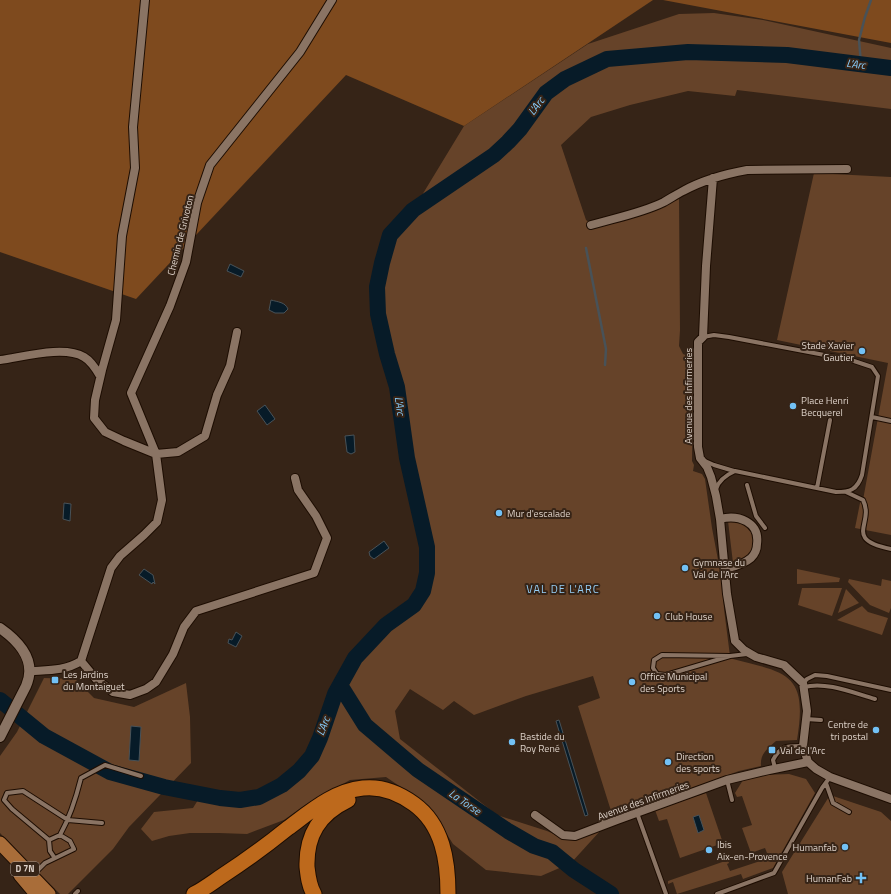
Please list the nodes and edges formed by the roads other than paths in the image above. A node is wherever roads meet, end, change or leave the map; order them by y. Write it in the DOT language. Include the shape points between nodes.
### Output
graph roads {
  1 [pos="145,0"];
  2 [pos="332,0"];
  3 [pos="847,169"];
  4 [pos="713,178"];
  5 [pos="591,225"];
  6 [pos="237,332"];
  7 [pos="703,337"];
  8 [pos="0,360"];
  9 [pos="100,376"];
  10 [pos="872,417"];
  11 [pos="830,420"];
  12 [pos="891,421"];
  13 [pos="156,454"];
  14 [pos="700,458"];
  15 [pos="735,471"];
  16 [pos="295,478"];
  17 [pos="747,485"];
  18 [pos="817,488"];
  19 [pos="715,491"];
  20 [pos="846,492"];
  21 [pos="720,519"];
  22 [pos="765,528"];
  23 [pos="891,549"];
  24 [pos="725,575"];
  25 [pos="0,628"];
  26 [pos="749,653"];
  27 [pos="730,656"];
  28 [pos="80,661"];
  29 [pos="31,670"];
  30 [pos="803,685"];
  31 [pos="891,690"];
  32 [pos="876,699"];
  33 [pos="806,719"];
  34 [pos="821,720"];
  35 [pos="0,737"];
  36 [pos="803,746"];
  37 [pos="808,762"];
  38 [pos="776,768"];
  39 [pos="141,776"];
  40 [pos="727,780"];
  41 [pos="828,780"];
  42 [pos="891,799"];
  43 [pos="732,800"];
  44 [pos="637,812"];
  45 [pos="849,812"];
  46 [pos="536,815"];
  47 [pos="68,820"];
  48 [pos="102,823"];
  49 [pos="60,835"];
  50 [pos="49,840"];
  51 [pos="0,844"];
  52 [pos="0,853"];
  53 [pos="54,857"];
  54 [pos="29,879"];
  55 [pos="36,894"];
  56 [pos="49,894"];
  57 [pos="194,894"];
  58 [pos="314,894"];
  59 [pos="442,894"];
  60 [pos="448,894"];
  61 [pos="666,894"];
  62 [pos="717,894"];
  1 -- 9 [label="street" via="133,126 135,168 122,236 116,320"];
  2 -- 13 [label="street, Chemin de Grivoton" via="300,52 210,165 197,203 186,262 170,306 131,393"];
  3 -- 4 [label="street" via="747,170"];
  4 -- 5 [label="street" via="664,202"];
  4 -- 7 [label="street, Avenue des Infirmeries"];
  6 -- 13 [label="street" via="230,366 217,395 206,436 178,452"];
  7 -- 10 [label="lane" via="729,337 851,360 872,367 878,376"];
  7 -- 14 [label="street, Avenue des Infirmeries" via="698,342"];
  8 -- 9 [label="street" via="59,351 84,357"];
  9 -- 13 [label="street" via="94,418 105,432"];
  10 -- 12 [label="lane"];
  10 -- 20 [label="lane" via="859,484"];
  11 -- 18 [label="lane"];
  13 -- 28 [label="street, Chemin de Grivoton" via="162,500 157,522 120,556 111,568"];
  14 -- 15 [label="lane"];
  14 -- 19 [label="street, Avenue des Infirmeries" via="707,467"];
  15 -- 18 [label="lane"];
  15 -- 19 [label="lane" via="722,479"];
  16 -- 28 [label="street" via="298,490 316,516 326,538 314,573 196,611 184,627 173,654 156,682 146,689 130,695 113,692 96,679"];
  17 -- 22 [label="lane" via="756,516"];
  18 -- 20 [label="lane"];
  19 -- 21 [label="street, Avenue des Infirmeries"];
  20 -- 23 [label="lane" via="863,500 866,509 862,531 866,540"];
  21 -- 24 [label="street, Avenue des Infirmeries"];
  21 -- 24 [label="street" via="736,518 748,522 755,529 758,541 753,557 737,567 728,568"];
  24 -- 26 [label="street, Avenue des Infirmeries" via="735,641"];
  25 -- 29 [label="street" via="17,642 29,661"];
  26 -- 27 [label="lane"];
  26 -- 30 [label="street, Avenue des Infirmeries" via="784,665"];
  27 -- 27 [label="lane" via="666,675 657,674 653,668 654,660 662,655"];
  28 -- 29 [label="street" via="71,667"];
  29 -- 35 [label="street" via="30,679"];
  30 -- 31 [label="lane" via="808,678 816,675"];
  30 -- 32 [label="lane" via="823,685"];
  30 -- 33 [label="street"];
  33 -- 34 [label="lane"];
  33 -- 36 [label="street"];
  36 -- 37 [label="street"];
  36 -- 38 [label="lane" via="782,748 773,760"];
  37 -- 38 [label="street, Avenue des Infirmeries"];
  37 -- 41 [label="street"];
  38 -- 40 [label="street, Avenue des Infirmeries"];
  39 -- 47 [label="lane" via="105,765 81,778"];
  40 -- 43 [label="lane"];
  40 -- 44 [label="street, Avenue des Infirmeries"];
  41 -- 42 [label="street"];
  41 -- 45 [label="lane" via="833,803"];
  41 -- 62 [label="lane" via="774,873"];
  44 -- 46 [label="street, Avenue des Infirmeries" via="603,820 575,836 563,835"];
  44 -- 61 [label="lane"];
  47 -- 48 [label="lane"];
  47 -- 49 [label="lane"];
  47 -- 50 [label="lane" via="23,791 7,793 4,800 12,809"];
  49 -- 50 [label="lane"];
  49 -- 53 [label="lane" via="70,841 74,848"];
  50 -- 53 [label="lane" via="50,851"];
  51 -- 54 [label="main road, D 7N"];
  52 -- 54 [label="main road, D 7N"];
  53 -- 54 [label="lane" via="45,862"];
  54 -- 55 [label="main road, D 7N"];
  54 -- 56 [label="main road, D 7N"];
  57 -- 60 [label="highway" via="326,801 363,788 392,791 427,816 438,832 445,852"];
  58 -- 59 [label="highway" via="308,874 307,858 313,830 321,819 338,805 364,795 397,802 411,810 424,824 432,836 438,855"];
}
